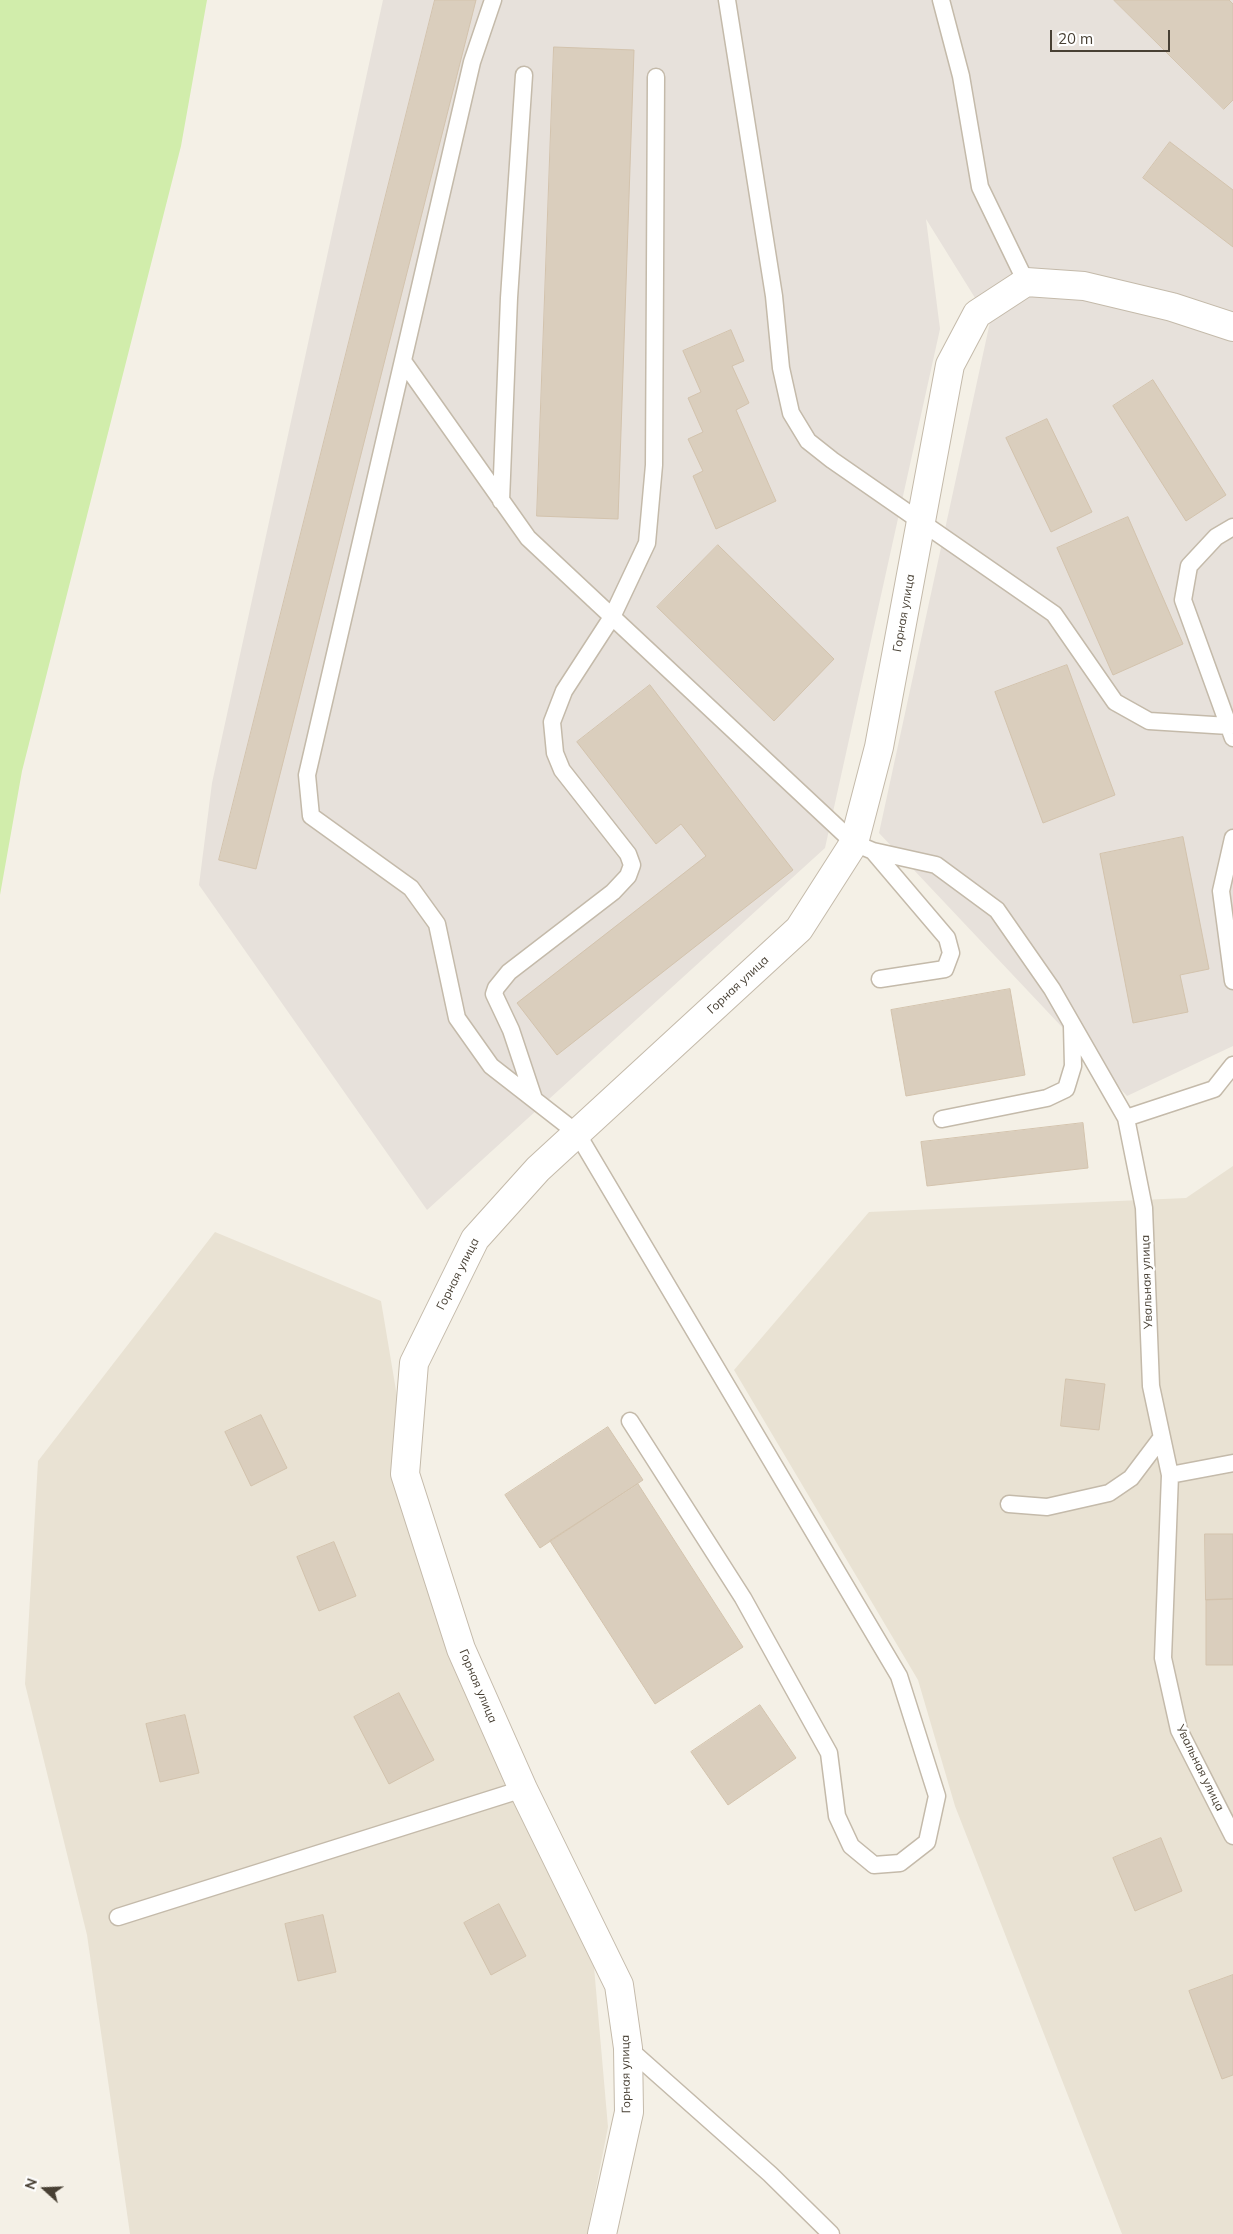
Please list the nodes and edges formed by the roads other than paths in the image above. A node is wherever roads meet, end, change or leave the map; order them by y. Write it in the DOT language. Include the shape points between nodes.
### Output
graph roads {
  1 [pos="493,0"];
  2 [pos="727,0"];
  3 [pos="941,0"];
  4 [pos="524,75"];
  5 [pos="656,77"];
  6 [pos="1026,282"];
  7 [pos="1233,327"];
  8 [pos="403,361"];
  9 [pos="501,501"];
  10 [pos="920,522"];
  11 [pos="1233,527"];
  12 [pos="612,617"];
  13 [pos="1231,732"];
  14 [pos="1233,838"];
  15 [pos="864,847"];
  16 [pos="880,979"];
  17 [pos="1233,982"];
  18 [pos="1072,1023"];
  19 [pos="1233,1065"];
  20 [pos="534,1099"];
  21 [pos="1126,1118"];
  22 [pos="942,1120"];
  23 [pos="578,1133"];
  24 [pos="630,1420"];
  25 [pos="1162,1437"];
  26 [pos="1233,1463"];
  27 [pos="1170,1475"];
  28 [pos="1009,1504"];
  29 [pos="523,1789"];
  30 [pos="1233,1836"];
  31 [pos="118,1918"];
  32 [pos="628,2048"];
  33 [pos="602,2234"];
  34 [pos="831,2234"];
  1 -- 8 [label="lane" via="472,62"];
  2 -- 10 [label="lane" via="791,413 808,441"];
  3 -- 6 [label="lane" via="961,76 980,186"];
  4 -- 9 [label="lane" via="509,298"];
  5 -- 12 [label="lane" via="654,465 647,544"];
  6 -- 7 [label="street" via="1084,286 1172,307"];
  6 -- 10 [label="street, Горная улица" via="977,314 950,364"];
  8 -- 9 [label="lane"];
  8 -- 20 [label="lane" via="308,775 311,816 411,888 437,924 457,1018 491,1066"];
  9 -- 12 [label="lane" via="528,538"];
  10 -- 13 [label="lane" via="1054,614 1115,702 1149,721"];
  10 -- 15 [label="street, Горная улица"];
  11 -- 13 [label="lane" via="1216,537 1189,566 1183,600"];
  12 -- 15 [label="lane"];
  12 -- 20 [label="lane" via="564,691 552,722 555,753 562,770 628,854 632,865 628,876 613,892 509,972 496,988 497,1003 511,1030"];
  14 -- 17 [label="lane" via="1221,891"];
  15 -- 16 [label="lane" via="947,938 950,953 945,969"];
  15 -- 18 [label="lane, Увальная улица" via="936,865 997,910"];
  15 -- 23 [label="street, Горная улица" via="799,929"];
  18 -- 21 [label="lane, Увальная улица"];
  18 -- 22 [label="lane" via="1073,1066 1066,1089 1047,1098"];
  19 -- 21 [label="lane" via="1214,1088"];
  20 -- 23 [label="lane"];
  21 -- 25 [label="lane, Увальная улица" via="1144,1208 1151,1386"];
  23 -- 24 [label="lane" via="899,1676 937,1796 927,1842 900,1863 874,1865 851,1846 837,1816 829,1753 743,1598"];
  23 -- 29 [label="street, Горная улица" via="538,1169 475,1238 414,1363 405,1474 461,1649"];
  25 -- 27 [label="lane, Увальная улица"];
  25 -- 28 [label="lane" via="1131,1478 1109,1493 1047,1507"];
  26 -- 27 [label="lane"];
  27 -- 30 [label="lane, Увальная улица" via="1163,1658 1179,1730"];
  29 -- 31 [label="lane"];
  29 -- 32 [label="street, Горная улица" via="619,1985"];
  32 -- 33 [label="street, Горная улица" via="628,2112"];
  32 -- 34 [label="lane" via="770,2174"];
}
